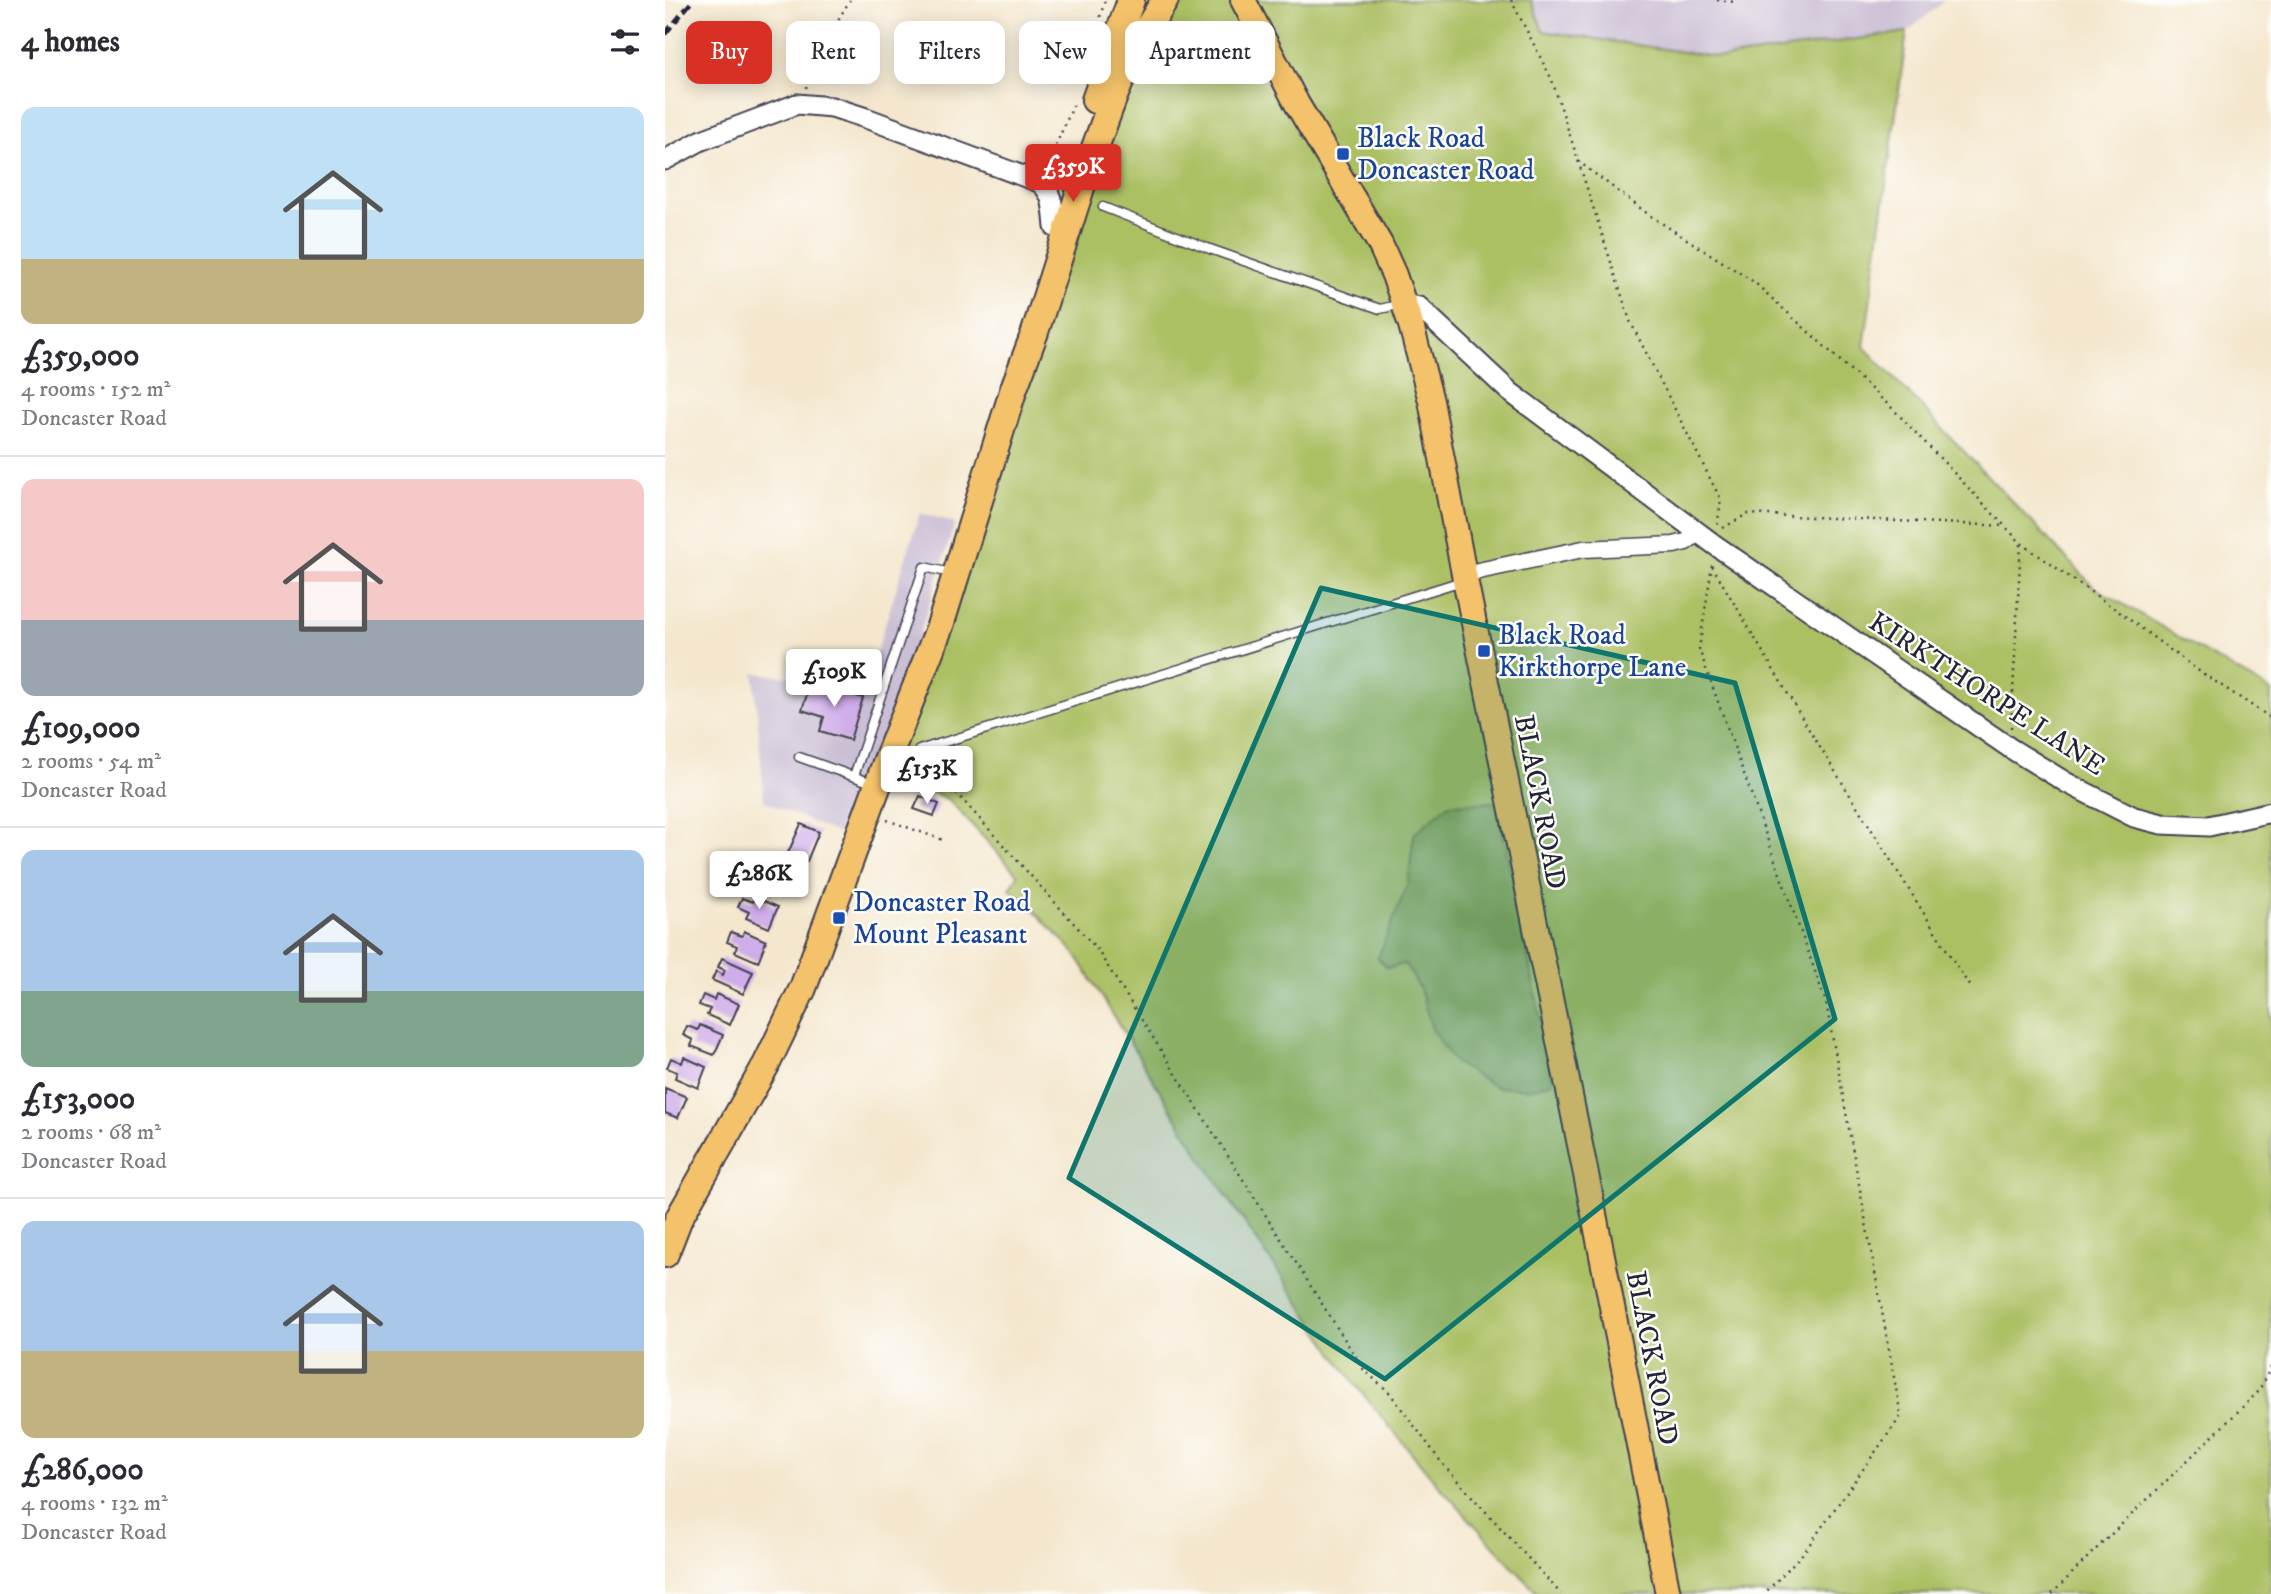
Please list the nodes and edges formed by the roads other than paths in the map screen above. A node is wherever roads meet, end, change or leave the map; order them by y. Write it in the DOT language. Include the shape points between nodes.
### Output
graph roads {
  1 [pos="1165,1"];
  2 [pos="1245,4"];
  3 [pos="1124,5"];
  4 [pos="665,160"];
  5 [pos="1079,169"];
  6 [pos="1050,189"];
  7 [pos="1103,207"];
  8 [pos="1405,304"];
  9 [pos="1014,388"];
  10 [pos="1707,538"];
  11 [pos="1464,577"];
  12 [pos="919,750"];
  13 [pos="799,757"];
  14 [pos="866,780"];
  15 [pos="2271,812"];
  16 [pos="665,1254"];
  17 [pos="1668,1594"];
  1 -- 5 [label="highway" via="1133,52"];
  2 -- 8 [label="main road, BLACK ROAD" via="1297,104 1380,244"];
  3 -- 5 [label="highway"];
  4 -- 6 [label="street" via="702,140 801,104 832,107 866,118"];
  5 -- 6 [label="highway"];
  5 -- 9 [label="highway" via="1035,332"];
  6 -- 9 [label="highway" via="1055,227"];
  7 -- 8 [label="lane" via="1380,309"];
  8 -- 10 [label="street, KIRKTHORPE LANE" via="1419,307 1510,392"];
  8 -- 11 [label="main road, BLACK ROAD" via="1431,401"];
  9 -- 14 [label="highway" via="940,626"];
  10 -- 11 [label="street" via="1674,545 1583,549"];
  10 -- 15 [label="street, KIRKTHORPE LANE" via="2010,748 2112,807 2162,824 2209,826"];
  11 -- 12 [label="lane"];
  11 -- 17 [label="main road, BLACK ROAD"];
  13 -- 14 [label="lane"];
  14 -- 16 [label="highway" via="868,813 803,988 766,1065 679,1219"];
}
